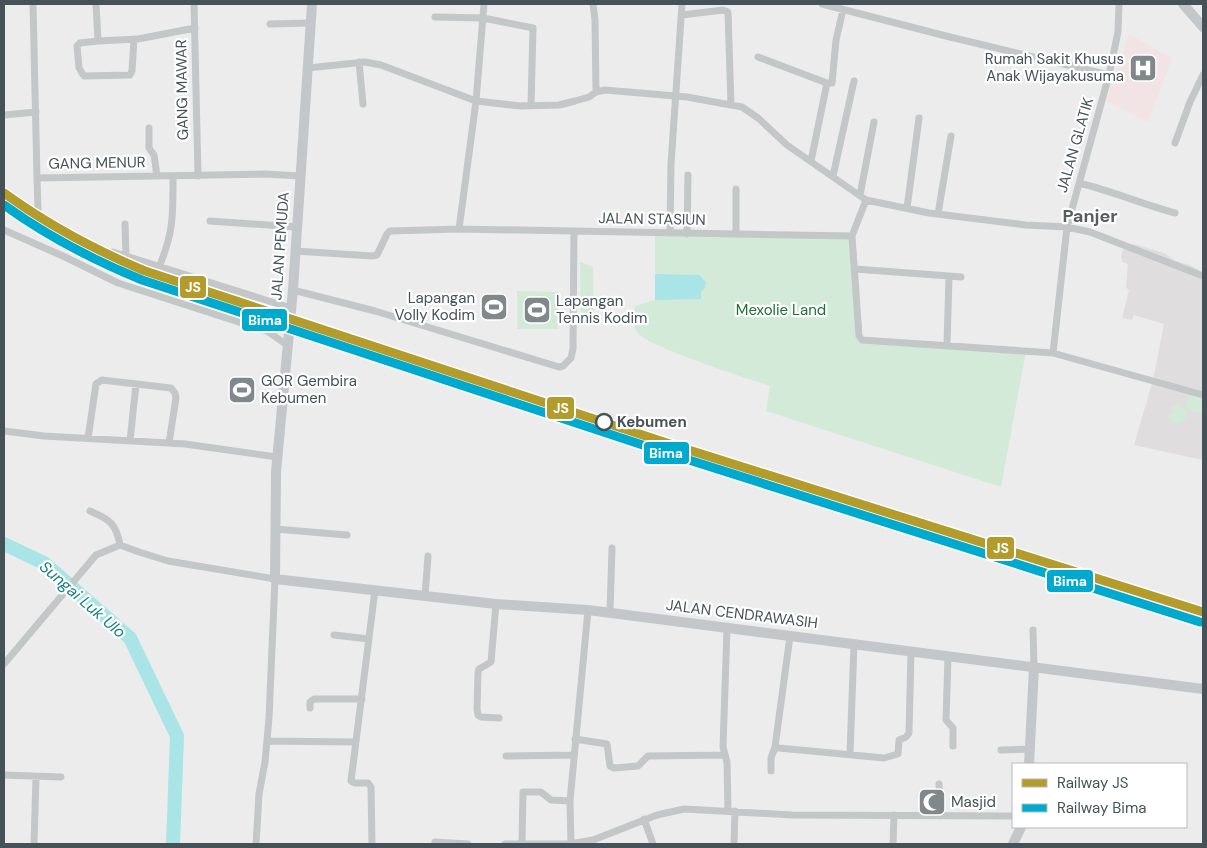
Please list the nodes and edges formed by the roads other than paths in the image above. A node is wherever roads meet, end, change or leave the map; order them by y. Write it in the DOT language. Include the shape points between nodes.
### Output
graph roads {
  1 [pos="34,4"];
  2 [pos="96,4"];
  3 [pos="194,4"];
  4 [pos="312,4"];
  5 [pos="484,4"];
  6 [pos="593,4"];
  7 [pos="682,4"];
  8 [pos="822,4"];
  9 [pos="1119,4"];
  10 [pos="1182,4"];
  11 [pos="843,10"];
  12 [pos="682,15"];
  13 [pos="435,17"];
  14 [pos="483,18"];
  15 [pos="310,23"];
  16 [pos="270,24"];
  17 [pos="1203,27"];
  18 [pos="195,28"];
  19 [pos="134,39"];
  20 [pos="98,40"];
  21 [pos="758,57"];
  22 [pos="359,62"];
  23 [pos="308,68"];
  24 [pos="1109,75"];
  25 [pos="1203,75"];
  26 [pos="854,81"];
  27 [pos="827,83"];
  28 [pos="596,92"];
  29 [pos="676,96"];
  30 [pos="476,101"];
  31 [pos="363,104"];
  32 [pos="731,104"];
  33 [pos="531,105"];
  34 [pos="36,112"];
  35 [pos="4,115"];
  36 [pos="920,118"];
  37 [pos="874,122"];
  38 [pos="148,128"];
  39 [pos="951,136"];
  40 [pos="1175,143"];
  41 [pos="811,161"];
  42 [pos="688,175"];
  43 [pos="157,176"];
  44 [pos="173,176"];
  45 [pos="198,176"];
  46 [pos="300,176"];
  47 [pos="833,176"];
  48 [pos="37,178"];
  49 [pos="1079,183"];
  50 [pos="736,189"];
  51 [pos="860,195"];
  52 [pos="866,200"];
  53 [pos="907,208"];
  54 [pos="38,209"];
  55 [pos="1175,213"];
  56 [pos="938,214"];
  57 [pos="210,222"];
  58 [pos="125,224"];
  59 [pos="297,227"];
  60 [pos="1066,227"];
  61 [pos="459,229"];
  62 [pos="4,230"];
  63 [pos="574,231"];
  64 [pos="670,233"];
  65 [pos="687,234"];
  66 [pos="736,234"];
  67 [pos="852,236"];
  68 [pos="295,251"];
  69 [pos="113,252"];
  70 [pos="126,256"];
  71 [pos="159,267"];
  72 [pos="855,269"];
  73 [pos="949,276"];
  74 [pos="1203,276"];
  75 [pos="961,277"];
  76 [pos="292,290"];
  77 [pos="290,308"];
  78 [pos="287,345"];
  79 [pos="947,345"];
  80 [pos="1052,353"];
  81 [pos="136,384"];
  82 [pos="1203,395"];
  83 [pos="4,431"];
  84 [pos="88,438"];
  85 [pos="130,441"];
  86 [pos="169,443"];
  87 [pos="277,458"];
  88 [pos="90,511"];
  89 [pos="275,529"];
  90 [pos="347,535"];
  91 [pos="120,545"];
  92 [pos="612,548"];
  93 [pos="428,556"];
  94 [pos="275,579"];
  95 [pos="375,590"];
  96 [pos="425,596"];
  97 [pos="496,604"];
  98 [pos="588,610"];
  99 [pos="610,612"];
  100 [pos="727,628"];
  101 [pos="1033,630"];
  102 [pos="334,635"];
  103 [pos="790,636"];
  104 [pos="369,639"];
  105 [pos="854,644"];
  106 [pos="911,652"];
  107 [pos="948,656"];
  108 [pos="4,664"];
  109 [pos="1034,668"];
  110 [pos="1203,689"];
  111 [pos="362,699"];
  112 [pos="310,708"];
  113 [pos="499,718"];
  114 [pos="576,740"];
  115 [pos="267,741"];
  116 [pos="356,742"];
  117 [pos="953,746"];
  118 [pos="774,747"];
  119 [pos="1031,749"];
  120 [pos="1001,750"];
  121 [pos="850,754"];
  122 [pos="574,755"];
  123 [pos="724,755"];
  124 [pos="506,756"];
  125 [pos="1030,763"];
  126 [pos="771,770"];
  127 [pos="4,775"];
  128 [pos="36,776"];
  129 [pos="61,778"];
  130 [pos="939,784"];
  131 [pos="570,801"];
  132 [pos="731,811"];
  133 [pos="894,815"];
  134 [pos="940,816"];
  135 [pos="1012,816"];
  136 [pos="644,819"];
  137 [pos="1021,828"];
  138 [pos="435,842"];
  139 [pos="522,843"];
  140 [pos="34,844"];
  141 [pos="256,844"];
  142 [pos="372,844"];
  143 [pos="468,844"];
  144 [pos="506,844"];
  145 [pos="570,844"];
  146 [pos="653,844"];
  147 [pos="734,844"];
  148 [pos="893,844"];
  149 [pos="1013,844"];
  1 -- 34 [label="street, GANG MENUR"];
  2 -- 20 [label="street"];
  3 -- 18 [label="street, GANG MAWAR"];
  4 -- 15 [label="main road, JALAN PEMUDA"];
  5 -- 14 [label="street"];
  6 -- 28 [label="street"];
  7 -- 12 [label="street"];
  8 -- 11 [label="street"];
  9 -- 24 [label="street, JALAN GLATIK" via="1118,32"];
  10 -- 17 [label="main road"];
  11 -- 24 [label="street"];
  11 -- 27 [label="street" via="832,82"];
  12 -- 29 [label="street"];
  12 -- 32 [label="street" via="728,12"];
  13 -- 14 [label="street"];
  14 -- 30 [label="street"];
  14 -- 33 [label="street" via="533,28"];
  15 -- 16 [label="street"];
  15 -- 23 [label="main road, JALAN PEMUDA"];
  18 -- 19 [label="street"];
  18 -- 45 [label="street, GANG MAWAR"];
  19 -- 20 [label="street"];
  19 -- 20 [label="street" via="130,75 84,76 77,46"];
  21 -- 27 [label="street"];
  22 -- 23 [label="street"];
  22 -- 30 [label="street" via="381,65"];
  22 -- 31 [label="street"];
  23 -- 46 [label="main road, JALAN PEMUDA"];
  24 -- 49 [label="street, JALAN GLATIK"];
  25 -- 40 [label="street"];
  26 -- 47 [label="street"];
  27 -- 41 [label="street"];
  28 -- 29 [label="street"];
  28 -- 33 [label="street" via="567,103"];
  29 -- 32 [label="street"];
  29 -- 64 [label="street"];
  30 -- 33 [label="street"];
  30 -- 61 [label="street"];
  32 -- 41 [label="street" via="758,118 787,145"];
  34 -- 35 [label="street"];
  34 -- 48 [label="street, GANG MENUR"];
  36 -- 53 [label="street"];
  37 -- 51 [label="street"];
  38 -- 43 [label="street" via="149,148 154,155"];
  39 -- 56 [label="street"];
  41 -- 47 [label="street"];
  42 -- 65 [label="street"];
  43 -- 44 [label="street, GANG MENUR"];
  43 -- 48 [label="street, GANG MENUR"];
  44 -- 45 [label="street, GANG MENUR"];
  44 -- 71 [label="street" via="172,229"];
  45 -- 46 [label="street, GANG MENUR"];
  46 -- 59 [label="main road, JALAN PEMUDA"];
  47 -- 51 [label="street"];
  48 -- 54 [label="street"];
  49 -- 55 [label="street"];
  49 -- 60 [label="street, JALAN GLATIK"];
  50 -- 66 [label="street"];
  51 -- 52 [label="street"];
  52 -- 53 [label="street"];
  52 -- 67 [label="street"];
  53 -- 56 [label="street"];
  56 -- 60 [label="street"];
  57 -- 59 [label="street"];
  58 -- 70 [label="street"];
  59 -- 68 [label="main road, JALAN PEMUDA"];
  60 -- 74 [label="street" via="1090,232"];
  60 -- 80 [label="street, JALAN GLATIK"];
  61 -- 63 [label="street, JALAN STASIUN"];
  61 -- 68 [label="street, JALAN STASIUN" via="390,231 377,255 372,256"];
  62 -- 78 [label="street" via="118,283 267,330"];
  63 -- 64 [label="street, JALAN STASIUN"];
  63 -- 76 [label="street" via="573,349 571,358 559,367 374,311"];
  64 -- 65 [label="street, JALAN STASIUN"];
  65 -- 66 [label="street, JALAN STASIUN"];
  66 -- 67 [label="street, JALAN STASIUN"];
  67 -- 72 [label="street"];
  68 -- 76 [label="main road, JALAN PEMUDA"];
  69 -- 70 [label="street"];
  70 -- 71 [label="street"];
  71 -- 77 [label="street"];
  72 -- 73 [label="street"];
  72 -- 79 [label="street" via="862,340"];
  73 -- 75 [label="street"];
  73 -- 79 [label="street"];
  76 -- 77 [label="main road, JALAN PEMUDA"];
  77 -- 78 [label="main road, JALAN PEMUDA"];
  78 -- 87 [label="main road, JALAN PEMUDA"];
  79 -- 80 [label="street"];
  80 -- 82 [label="street"];
  81 -- 84 [label="street" via="97,382"];
  81 -- 85 [label="street"];
  81 -- 86 [label="street" via="168,387 176,394"];
  83 -- 84 [label="street"];
  84 -- 85 [label="street"];
  85 -- 86 [label="street"];
  86 -- 87 [label="street"];
  87 -- 89 [label="main road, JALAN PEMUDA"];
  88 -- 91 [label="street" via="112,524"];
  89 -- 90 [label="street"];
  89 -- 94 [label="main road, JALAN PEMUDA"];
  91 -- 94 [label="street" via="168,561"];
  91 -- 108 [label="street" via="96,555"];
  92 -- 99 [label="street"];
  93 -- 96 [label="street"];
  94 -- 95 [label="main road, JALAN CENDRAWASIH"];
  94 -- 115 [label="street"];
  95 -- 96 [label="main road, JALAN CENDRAWASIH"];
  95 -- 104 [label="street"];
  96 -- 97 [label="main road, JALAN CENDRAWASIH"];
  97 -- 98 [label="main road, JALAN CENDRAWASIH"];
  97 -- 113 [label="street" via="491,662 478,672 477,709 481,717"];
  98 -- 99 [label="main road, JALAN CENDRAWASIH"];
  98 -- 114 [label="street"];
  99 -- 100 [label="main road, JALAN CENDRAWASIH"];
  100 -- 103 [label="main road, JALAN CENDRAWASIH"];
  100 -- 123 [label="street"];
  101 -- 109 [label="street"];
  102 -- 104 [label="street"];
  103 -- 105 [label="main road, JALAN CENDRAWASIH"];
  103 -- 118 [label="street"];
  104 -- 111 [label="street"];
  105 -- 106 [label="main road, JALAN CENDRAWASIH"];
  105 -- 121 [label="street"];
  106 -- 107 [label="main road, JALAN CENDRAWASIH"];
  106 -- 121 [label="street" via="909,733 899,740 898,754 884,758"];
  107 -- 109 [label="main road, JALAN CENDRAWASIH"];
  107 -- 117 [label="street" via="946,720 953,728"];
  109 -- 110 [label="main road, JALAN CENDRAWASIH"];
  109 -- 119 [label="main road"];
  111 -- 112 [label="street" via="314,699"];
  111 -- 116 [label="street"];
  114 -- 122 [label="street"];
  114 -- 123 [label="street" via="607,744 610,766 614,768 638,766 648,756"];
  115 -- 116 [label="street"];
  115 -- 141 [label="street"];
  116 -- 142 [label="street" via="351,781 368,783 371,787"];
  118 -- 121 [label="street"];
  118 -- 126 [label="street"];
  119 -- 120 [label="street"];
  119 -- 125 [label="main road"];
  122 -- 124 [label="street"];
  122 -- 131 [label="street"];
  123 -- 132 [label="street"];
  127 -- 128 [label="street"];
  128 -- 129 [label="street"];
  128 -- 140 [label="street"];
  130 -- 134 [label="street"];
  131 -- 139 [label="street" via="551,800 541,792 522,792"];
  131 -- 145 [label="street"];
  132 -- 133 [label="street"];
  132 -- 136 [label="street" via="684,809"];
  132 -- 147 [label="street"];
  133 -- 134 [label="street"];
  133 -- 148 [label="street"];
  134 -- 135 [label="street"];
  136 -- 145 [label="street" via="593,840"];
  136 -- 146 [label="street"];
  137 -- 149 [label="main road"];
  138 -- 143 [label="street"];
  139 -- 144 [label="street"];
  139 -- 145 [label="street"];
}
